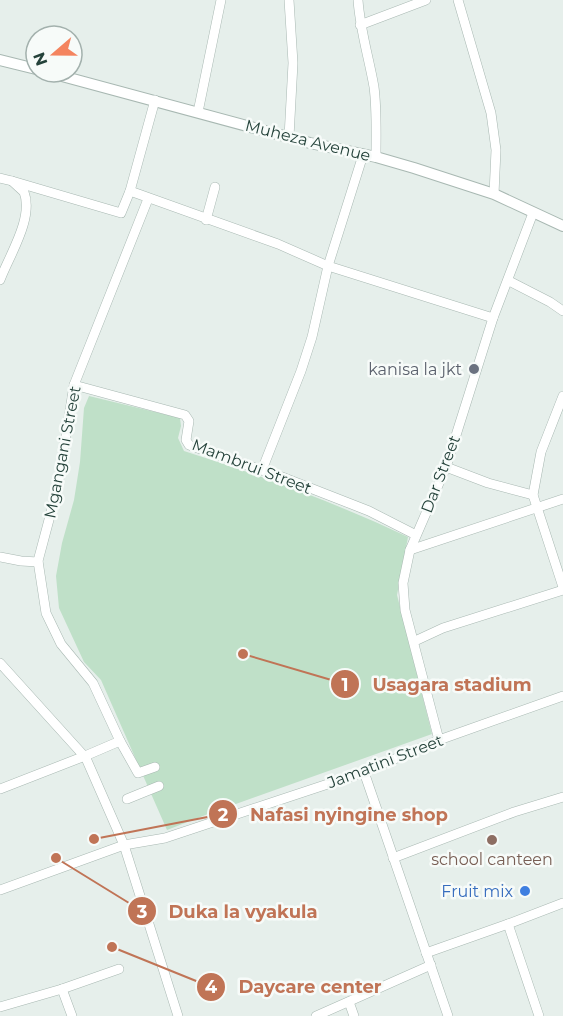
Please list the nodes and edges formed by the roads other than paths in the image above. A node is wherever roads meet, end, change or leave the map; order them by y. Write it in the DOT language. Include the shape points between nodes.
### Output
graph roads {
  1 [pos="221,0"];
  2 [pos="289,0"];
  3 [pos="358,0"];
  4 [pos="426,0"];
  5 [pos="458,0"];
  6 [pos="360,25"];
  7 [pos="0,60"];
  8 [pos="24,66"];
  9 [pos="84,82"];
  10 [pos="155,100"];
  11 [pos="198,112"];
  12 [pos="289,137"];
  13 [pos="363,155"];
  14 [pos="376,157"];
  15 [pos="0,178"];
  16 [pos="12,181"];
  17 [pos="215,187"];
  18 [pos="130,192"];
  19 [pos="494,194"];
  20 [pos="148,199"];
  21 [pos="533,213"];
  22 [pos="206,220"];
  23 [pos="563,225"];
  24 [pos="328,266"];
  25 [pos="0,280"];
  26 [pos="509,280"];
  27 [pos="563,311"];
  28 [pos="493,318"];
  29 [pos="74,385"];
  30 [pos="563,396"];
  31 [pos="446,467"];
  32 [pos="262,470"];
  33 [pos="533,495"];
  34 [pos="563,499"];
  35 [pos="536,508"];
  36 [pos="416,535"];
  37 [pos="410,550"];
  38 [pos="0,557"];
  39 [pos="38,562"];
  40 [pos="563,588"];
  41 [pos="414,641"];
  42 [pos="0,663"];
  43 [pos="563,696"];
  44 [pos="439,740"];
  45 [pos="120,741"];
  46 [pos="85,756"];
  47 [pos="155,767"];
  48 [pos="364,772"];
  49 [pos="159,786"];
  50 [pos="0,789"];
  51 [pos="563,796"];
  52 [pos="127,799"];
  53 [pos="124,845"];
  54 [pos="393,858"];
  55 [pos="0,890"];
  56 [pos="563,903"];
  57 [pos="508,924"];
  58 [pos="426,953"];
  59 [pos="431,965"];
  60 [pos="119,969"];
  61 [pos="62,989"];
  62 [pos="349,1002"];
  63 [pos="0,1007"];
  64 [pos="72,1016"];
  65 [pos="178,1016"];
  66 [pos="316,1016"];
  67 [pos="354,1016"];
  68 [pos="448,1016"];
  69 [pos="539,1016"];
  1 -- 11 [label="street"];
  2 -- 12 [label="street" via="293,63"];
  3 -- 6 [label="street"];
  4 -- 6 [label="street"];
  5 -- 19 [label="street" via="491,113 496,150"];
  6 -- 14 [label="street" via="374,91"];
  7 -- 8 [label="street"];
  9 -- 10 [label="street, Muheza Avenue"];
  10 -- 11 [label="street, Muheza Avenue"];
  10 -- 18 [label="street"];
  11 -- 12 [label="street, Muheza Avenue"];
  12 -- 13 [label="street, Muheza Avenue"];
  13 -- 14 [label="street, Muheza Avenue"];
  13 -- 24 [label="street"];
  14 -- 19 [label="street, Muheza Avenue"];
  15 -- 16 [label="street"];
  16 -- 18 [label="street" via="121,213"];
  16 -- 25 [label="street" via="24,192 27,209"];
  17 -- 22 [label="street"];
  18 -- 20 [label="street"];
  19 -- 21 [label="street, Muheza Avenue"];
  20 -- 22 [label="street"];
  20 -- 29 [label="street, Mgangani Street"];
  21 -- 23 [label="street, Muheza Avenue"];
  21 -- 26 [label="street, Dar Street"];
  22 -- 24 [label="street"];
  24 -- 28 [label="street"];
  24 -- 32 [label="street" via="312,337"];
  26 -- 27 [label="street"];
  26 -- 28 [label="street, Dar Street"];
  28 -- 31 [label="street, Dar Street"];
  29 -- 32 [label="street, Mambrui Street" via="185,415 189,421 188,444"];
  29 -- 39 [label="street, Mgangani Street" via="58,486"];
  30 -- 33 [label="street" via="541,452"];
  31 -- 33 [label="street"];
  31 -- 36 [label="street, Dar Street"];
  32 -- 36 [label="street, Mambrui Street" via="369,510"];
  33 -- 35 [label="street"];
  34 -- 35 [label="street"];
  35 -- 37 [label="street"];
  35 -- 40 [label="street"];
  36 -- 37 [label="street, Dar Street"];
  37 -- 41 [label="street, Dar Street" via="403,583 405,610"];
  38 -- 39 [label="street"];
  39 -- 45 [label="street, Mgangani Street" via="46,613 61,644 93,683"];
  40 -- 41 [label="street"];
  41 -- 44 [label="street, Dar Street"];
  42 -- 46 [label="street"];
  43 -- 44 [label="street, Jamatini Street"];
  44 -- 48 [label="street, Jamatini Street"];
  45 -- 46 [label="street"];
  45 -- 47 [label="street, Mgangani Street" via="138,773"];
  46 -- 50 [label="street"];
  46 -- 53 [label="street"];
  48 -- 53 [label="street, Jamatini Street" via="165,838"];
  48 -- 54 [label="street"];
  49 -- 52 [label="street"];
  51 -- 54 [label="street"];
  53 -- 55 [label="street, Jamatini Street"];
  53 -- 65 [label="street"];
  54 -- 58 [label="street"];
  56 -- 57 [label="street"];
  57 -- 58 [label="street"];
  57 -- 69 [label="street"];
  58 -- 59 [label="street"];
  59 -- 62 [label="street"];
  59 -- 68 [label="street"];
  60 -- 61 [label="street"];
  61 -- 63 [label="street"];
  61 -- 64 [label="street"];
  62 -- 66 [label="street"];
  62 -- 67 [label="street"];
}
